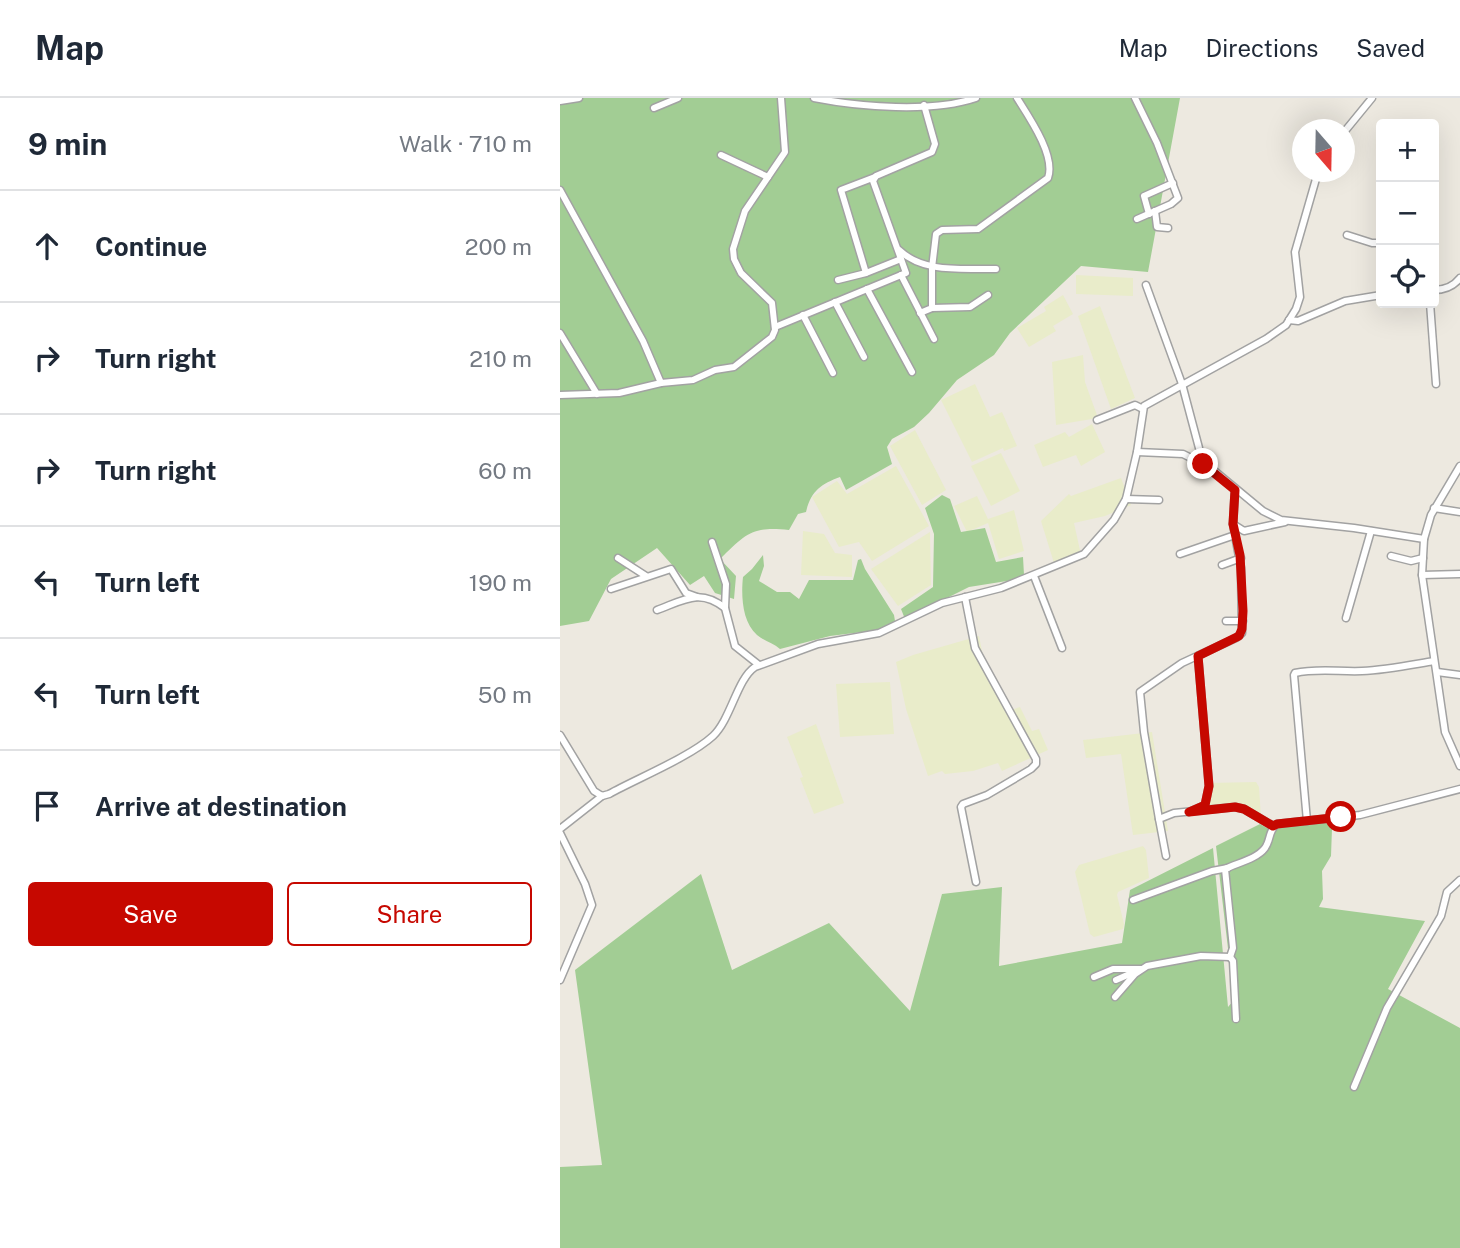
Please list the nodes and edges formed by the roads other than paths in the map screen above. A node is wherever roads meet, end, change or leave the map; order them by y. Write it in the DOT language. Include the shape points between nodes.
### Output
graph roads {
  1 [pos="579,98"];
  2 [pos="678,98"];
  3 [pos="782,98"];
  4 [pos="814,98"];
  5 [pos="976,98"];
  6 [pos="1017,98"];
  7 [pos="1135,98"];
  8 [pos="1372,98"];
  9 [pos="560,101"];
  10 [pos="924,105"];
  11 [pos="654,107"];
  12 [pos="1355,119"];
  13 [pos="721,155"];
  14 [pos="876,176"];
  15 [pos="768,177"];
  16 [pos="1315,182"];
  17 [pos="1172,183"];
  18 [pos="560,190"];
  19 [pos="1152,212"];
  20 [pos="1137,219"];
  21 [pos="1168,228"];
  22 [pos="1347,235"];
  23 [pos="1376,243"];
  24 [pos="897,249"];
  25 [pos="901,259"];
  26 [pos="932,268"];
  27 [pos="996,269"];
  28 [pos="866,273"];
  29 [pos="901,275"];
  30 [pos="1460,278"];
  31 [pos="838,280"];
  32 [pos="1146,285"];
  33 [pos="867,289"];
  34 [pos="1439,289"];
  35 [pos="988,295"];
  36 [pos="1376,296"];
  37 [pos="835,302"];
  38 [pos="932,308"];
  39 [pos="1430,308"];
  40 [pos="920,313"];
  41 [pos="803,315"];
  42 [pos="1289,320"];
  43 [pos="775,327"];
  44 [pos="560,333"];
  45 [pos="934,339"];
  46 [pos="864,357"];
  47 [pos="912,372"];
  48 [pos="833,373"];
  49 [pos="661,383"];
  50 [pos="1182,384"];
  51 [pos="1436,384"];
  52 [pos="597,394"];
  53 [pos="560,395"];
  54 [pos="1143,409"];
  55 [pos="1097,420"];
  56 [pos="1199,448"];
  57 [pos="1137,452"];
  58 [pos="1460,466"];
  59 [pos="1235,490"];
  60 [pos="1126,499"];
  61 [pos="1159,500"];
  62 [pos="1434,508"];
  63 [pos="1460,512"];
  64 [pos="1287,522"];
  65 [pos="1233,524"];
  66 [pos="1371,531"];
  67 [pos="1235,535"];
  68 [pos="1424,539"];
  69 [pos="712,542"];
  70 [pos="1180,554"];
  71 [pos="1391,556"];
  72 [pos="1241,558"];
  73 [pos="1423,558"];
  74 [pos="617,561"];
  75 [pos="1222,565"];
  76 [pos="1460,574"];
  77 [pos="1422,575"];
  78 [pos="646,576"];
  79 [pos="1034,576"];
  80 [pos="611,589"];
  81 [pos="697,597"];
  82 [pos="965,597"];
  83 [pos="725,608"];
  84 [pos="657,610"];
  85 [pos="1346,618"];
  86 [pos="1226,621"];
  87 [pos="1243,621"];
  88 [pos="1062,648"];
  89 [pos="1198,656"];
  90 [pos="1434,661"];
  91 [pos="759,665"];
  92 [pos="1437,672"];
  93 [pos="1460,675"];
  94 [pos="560,735"];
  95 [pos="1459,761"];
  96 [pos="1460,789"];
  97 [pos="602,796"];
  98 [pos="1189,812"];
  99 [pos="1159,819"];
  100 [pos="1307,821"];
  101 [pos="1273,826"];
  102 [pos="560,831"];
  103 [pos="1166,856"];
  104 [pos="1228,868"];
  105 [pos="976,882"];
  106 [pos="1458,884"];
  107 [pos="1133,901"];
  108 [pos="1230,957"];
  109 [pos="1141,969"];
  110 [pos="1094,977"];
  111 [pos="560,980"];
  112 [pos="1116,980"];
  113 [pos="1115,997"];
  114 [pos="1237,1020"];
  115 [pos="1354,1087"];
  1 -- 9 [label="street"];
  2 -- 11 [label="street"];
  3 -- 15 [label="street" via="785,152"];
  4 -- 10 [label="street"];
  5 -- 10 [label="street"];
  6 -- 26 [label="street" via="1049,155 1048,178 978,229 936,234"];
  7 -- 17 [label="street"];
  8 -- 12 [label="street"];
  10 -- 14 [label="street" via="935,144 932,152"];
  13 -- 15 [label="street"];
  14 -- 24 [label="street" via="873,181"];
  14 -- 28 [label="street" via="841,190"];
  15 -- 43 [label="street" via="744,211 733,249 741,273 772,303"];
  16 -- 42 [label="street" via="1295,252 1300,297"];
  17 -- 19 [label="street" via="1178,200"];
  17 -- 19 [label="street" via="1144,196"];
  18 -- 49 [label="street" via="643,341"];
  19 -- 20 [label="street"];
  19 -- 21 [label="street" via="1157,227"];
  22 -- 23 [label="street"];
  24 -- 25 [label="street"];
  24 -- 26 [label="street"];
  25 -- 28 [label="street"];
  25 -- 29 [label="street" via="906,273"];
  26 -- 27 [label="street"];
  26 -- 38 [label="street"];
  28 -- 31 [label="street"];
  29 -- 33 [label="street"];
  29 -- 40 [label="street"];
  30 -- 34 [label="street"];
  32 -- 50 [label="street"];
  33 -- 37 [label="street"];
  33 -- 47 [label="street"];
  35 -- 38 [label="street" via="970,307"];
  36 -- 42 [label="street"];
  37 -- 41 [label="street"];
  37 -- 46 [label="street"];
  38 -- 40 [label="street"];
  39 -- 51 [label="street"];
  40 -- 45 [label="street"];
  41 -- 43 [label="street"];
  41 -- 48 [label="street"];
  42 -- 50 [label="street" via="1266,339"];
  43 -- 49 [label="street" via="770,340 734,367 693,380"];
  44 -- 52 [label="street"];
  49 -- 52 [label="street" via="619,394"];
  50 -- 54 [label="street"];
  50 -- 56 [label="street"];
  52 -- 53 [label="street"];
  54 -- 55 [label="street" via="1135,405"];
  54 -- 57 [label="street"];
  57 -- 59 [label="street" via="1181,453 1211,468"];
  57 -- 60 [label="street"];
  58 -- 62 [label="street"];
  59 -- 64 [label="street"];
  59 -- 65 [label="street"];
  60 -- 61 [label="street"];
  60 -- 79 [label="street" via="1084,554"];
  62 -- 63 [label="street"];
  62 -- 68 [label="street"];
  64 -- 65 [label="street" via="1244,531"];
  64 -- 66 [label="street"];
  65 -- 67 [label="street"];
  66 -- 68 [label="street"];
  66 -- 85 [label="street"];
  67 -- 70 [label="street"];
  67 -- 72 [label="street"];
  68 -- 73 [label="street"];
  69 -- 83 [label="street" via="726,584"];
  71 -- 73 [label="street" via="1411,561"];
  72 -- 75 [label="street"];
  72 -- 87 [label="street"];
  73 -- 77 [label="street"];
  74 -- 78 [label="street"];
  76 -- 77 [label="street"];
  77 -- 90 [label="street"];
  78 -- 80 [label="street"];
  78 -- 81 [label="street" via="671,569 686,593"];
  79 -- 82 [label="street"];
  79 -- 88 [label="street"];
  81 -- 83 [label="street"];
  81 -- 84 [label="street"];
  82 -- 91 [label="street" via="879,633 818,644"];
  82 -- 105 [label="street" via="975,648 1036,759 1031,769 961,807"];
  83 -- 91 [label="street" via="736,646"];
  86 -- 87 [label="street"];
  87 -- 89 [label="street" via="1239,636"];
  89 -- 98 [label="street" via="1209,786 1205,805"];
  89 -- 99 [label="street" via="1140,692"];
  90 -- 92 [label="street"];
  90 -- 100 [label="street" via="1294,675"];
  91 -- 97 [label="street" via="749,670 713,736"];
  92 -- 93 [label="street"];
  92 -- 95 [label="street" via="1445,732"];
  94 -- 97 [label="street" via="588,782"];
  96 -- 100 [label="street" via="1360,815"];
  97 -- 102 [label="street"];
  98 -- 99 [label="street"];
  98 -- 101 [label="street" via="1235,807"];
  99 -- 103 [label="street"];
  100 -- 101 [label="street"];
  101 -- 104 [label="street" via="1266,847"];
  102 -- 111 [label="street" via="592,905"];
  104 -- 107 [label="street"];
  104 -- 108 [label="street" via="1224,872 1233,948"];
  106 -- 115 [label="street" via="1447,892 1441,916 1387,1008"];
  108 -- 109 [label="street" via="1190,957"];
  108 -- 114 [label="street"];
  109 -- 110 [label="street" via="1113,969"];
  109 -- 112 [label="street"];
  109 -- 113 [label="street"];
}
